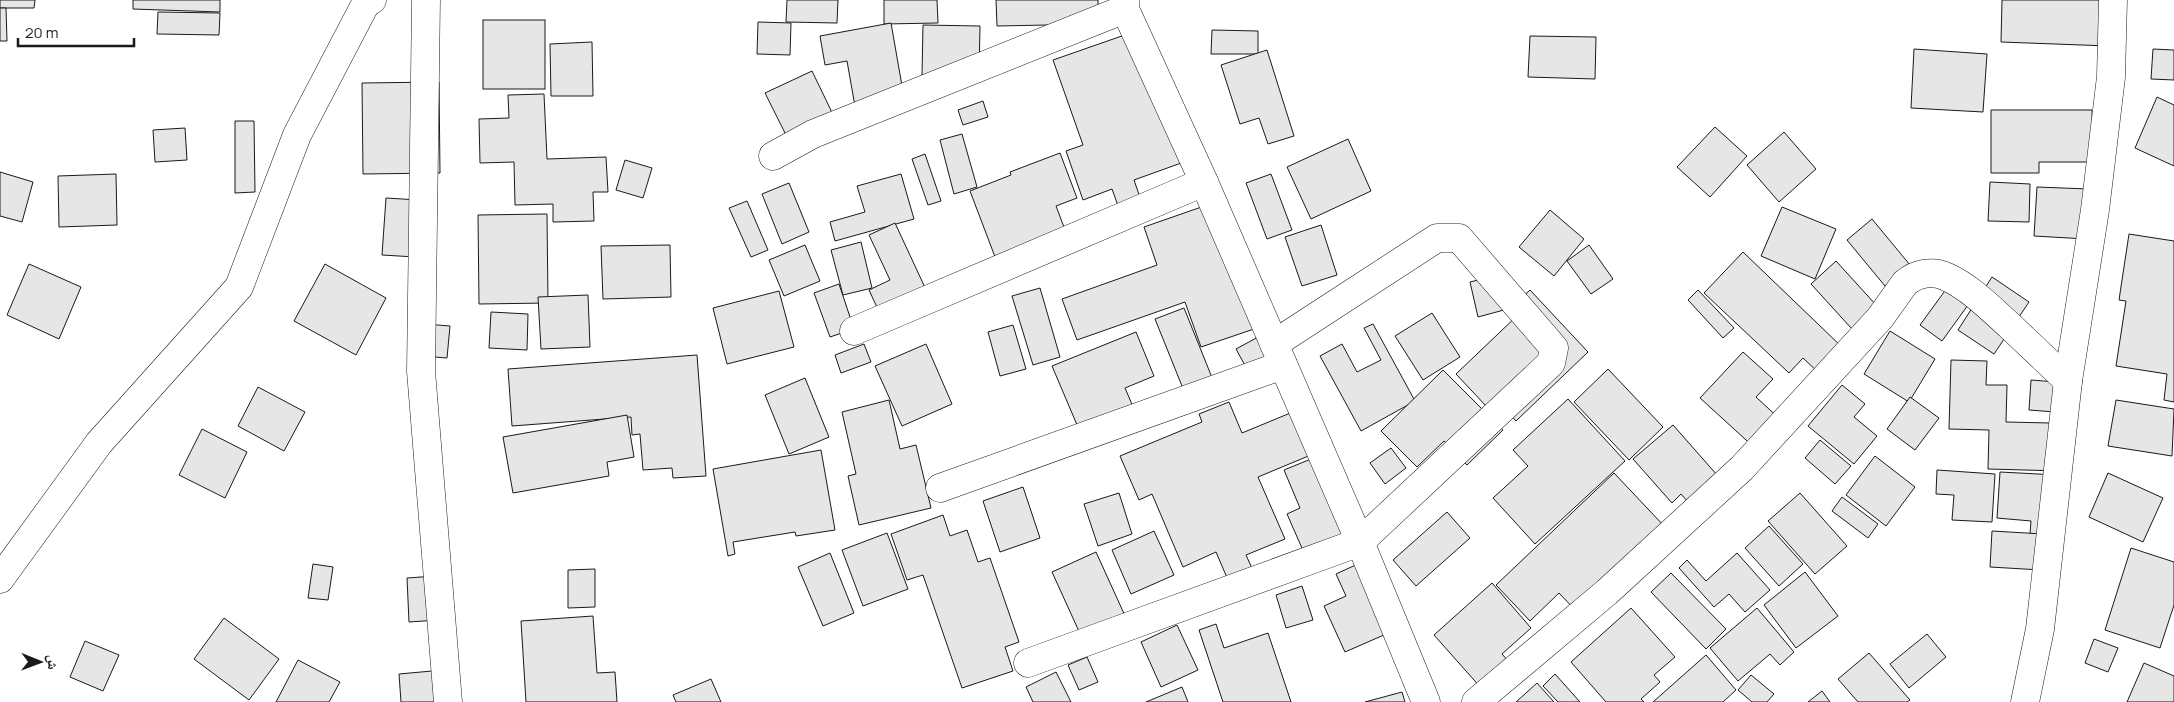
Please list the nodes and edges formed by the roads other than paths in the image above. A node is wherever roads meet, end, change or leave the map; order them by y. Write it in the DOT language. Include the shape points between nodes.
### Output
graph roads {
  1 [pos="372,0"];
  2 [pos="426,0"];
  3 [pos="2113,0"];
  4 [pos="1125,4"];
  5 [pos="773,156"];
  6 [pos="1204,182"];
  7 [pos="854,331"];
  8 [pos="1278,354"];
  9 [pos="2068,381"];
  10 [pos="940,488"];
  11 [pos="1360,542"];
  12 [pos="0,579"];
  13 [pos="1028,663"];
  14 [pos="1420,700"];
  15 [pos="448,702"];
  16 [pos="1476,702"];
  17 [pos="2024,702"];
  1 -- 12 [label="street" via="366,3 297,135 239,287 99,443"];
  2 -- 15 [label="street" via="421,371"];
  3 -- 9 [label="street" via="2109,96"];
  4 -- 5 [label="street" via="813,134"];
  4 -- 6 [label="street"];
  6 -- 7 [label="street"];
  6 -- 8 [label="street"];
  8 -- 10 [label="street"];
  8 -- 11 [label="street"];
  8 -- 11 [label="street" via="1437,238 1446,237 1459,238 1554,348 1551,363"];
  9 -- 16 [label="street" via="1970,290 1946,276 1922,274 1910,279 1880,318 1735,474 1607,592"];
  9 -- 17 [label="street" via="2040,630"];
  11 -- 13 [label="street"];
  11 -- 14 [label="street"];
}
